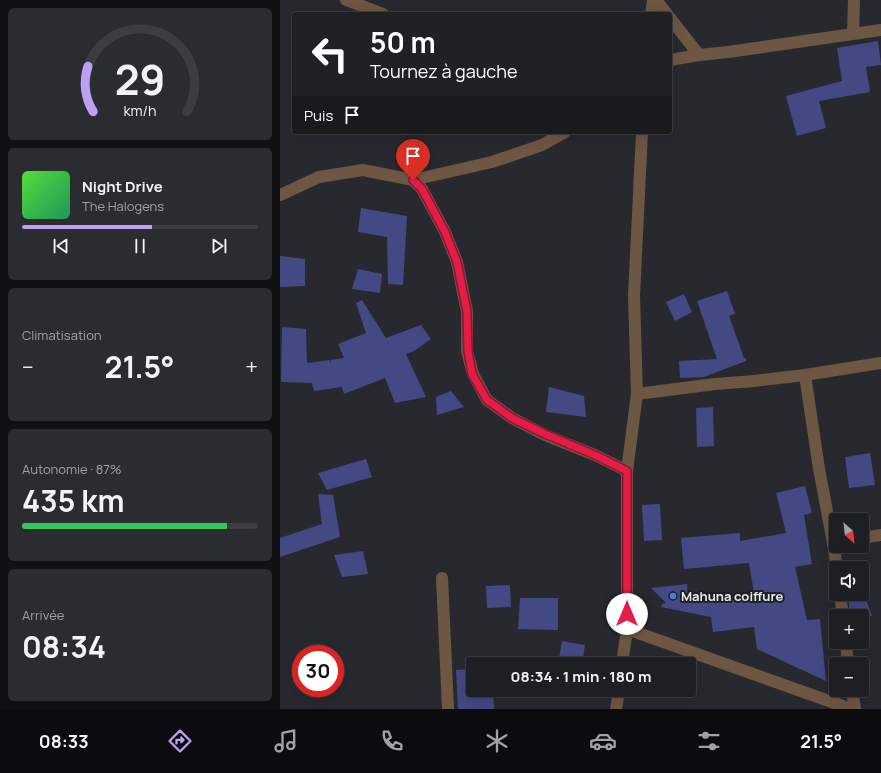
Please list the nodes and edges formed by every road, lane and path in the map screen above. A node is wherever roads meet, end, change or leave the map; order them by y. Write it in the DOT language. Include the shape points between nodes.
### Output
graph roads {
  1 [pos="346,0"];
  2 [pos="653,0"];
  3 [pos="656,0"];
  4 [pos="854,0"];
  5 [pos="378,12"];
  6 [pos="651,12"];
  7 [pos="665,12"];
  8 [pos="672,21"];
  9 [pos="881,30"];
  10 [pos="853,34"];
  11 [pos="699,55"];
  12 [pos="672,60"];
  13 [pos="561,134"];
  14 [pos="642,134"];
  15 [pos="413,180"];
  16 [pos="280,195"];
  17 [pos="881,363"];
  18 [pos="805,375"];
  19 [pos="637,394"];
  20 [pos="627,471"];
  21 [pos="829,515"];
  22 [pos="881,535"];
  23 [pos="869,537"];
  24 [pos="442,578"];
  25 [pos="627,629"];
  26 [pos="623,657"];
  27 [pos="618,697"];
  28 [pos="853,697"];
  29 [pos="448,709"];
  30 [pos="616,709"];
  31 [pos="851,709"];
  32 [pos="855,709"];
  1 -- 5 [label="street"];
  2 -- 6 [label="street"];
  3 -- 7 [label="street"];
  4 -- 10 [label="street"];
  8 -- 11 [label="street"];
  9 -- 10 [label="street"];
  10 -- 11 [label="street"];
  11 -- 12 [label="street"];
  13 -- 15 [label="street" via="542,145 492,162"];
  14 -- 19 [label="street" via="634,296"];
  15 -- 16 [label="street" via="363,170 318,177"];
  15 -- 20 [label="street" via="422,189 445,232 457,262 467,312 468,351 472,374 487,400 512,418"];
  17 -- 18 [label="street"];
  18 -- 19 [label="street"];
  18 -- 21 [label="street" via="819,469"];
  19 -- 20 [label="street"];
  20 -- 25 [label="street"];
  22 -- 23 [label="street"];
  24 -- 29 [label="street"];
  25 -- 26 [label="street"];
  25 -- 31 [label="street"];
  27 -- 30 [label="street"];
  28 -- 32 [label="street"];
}
